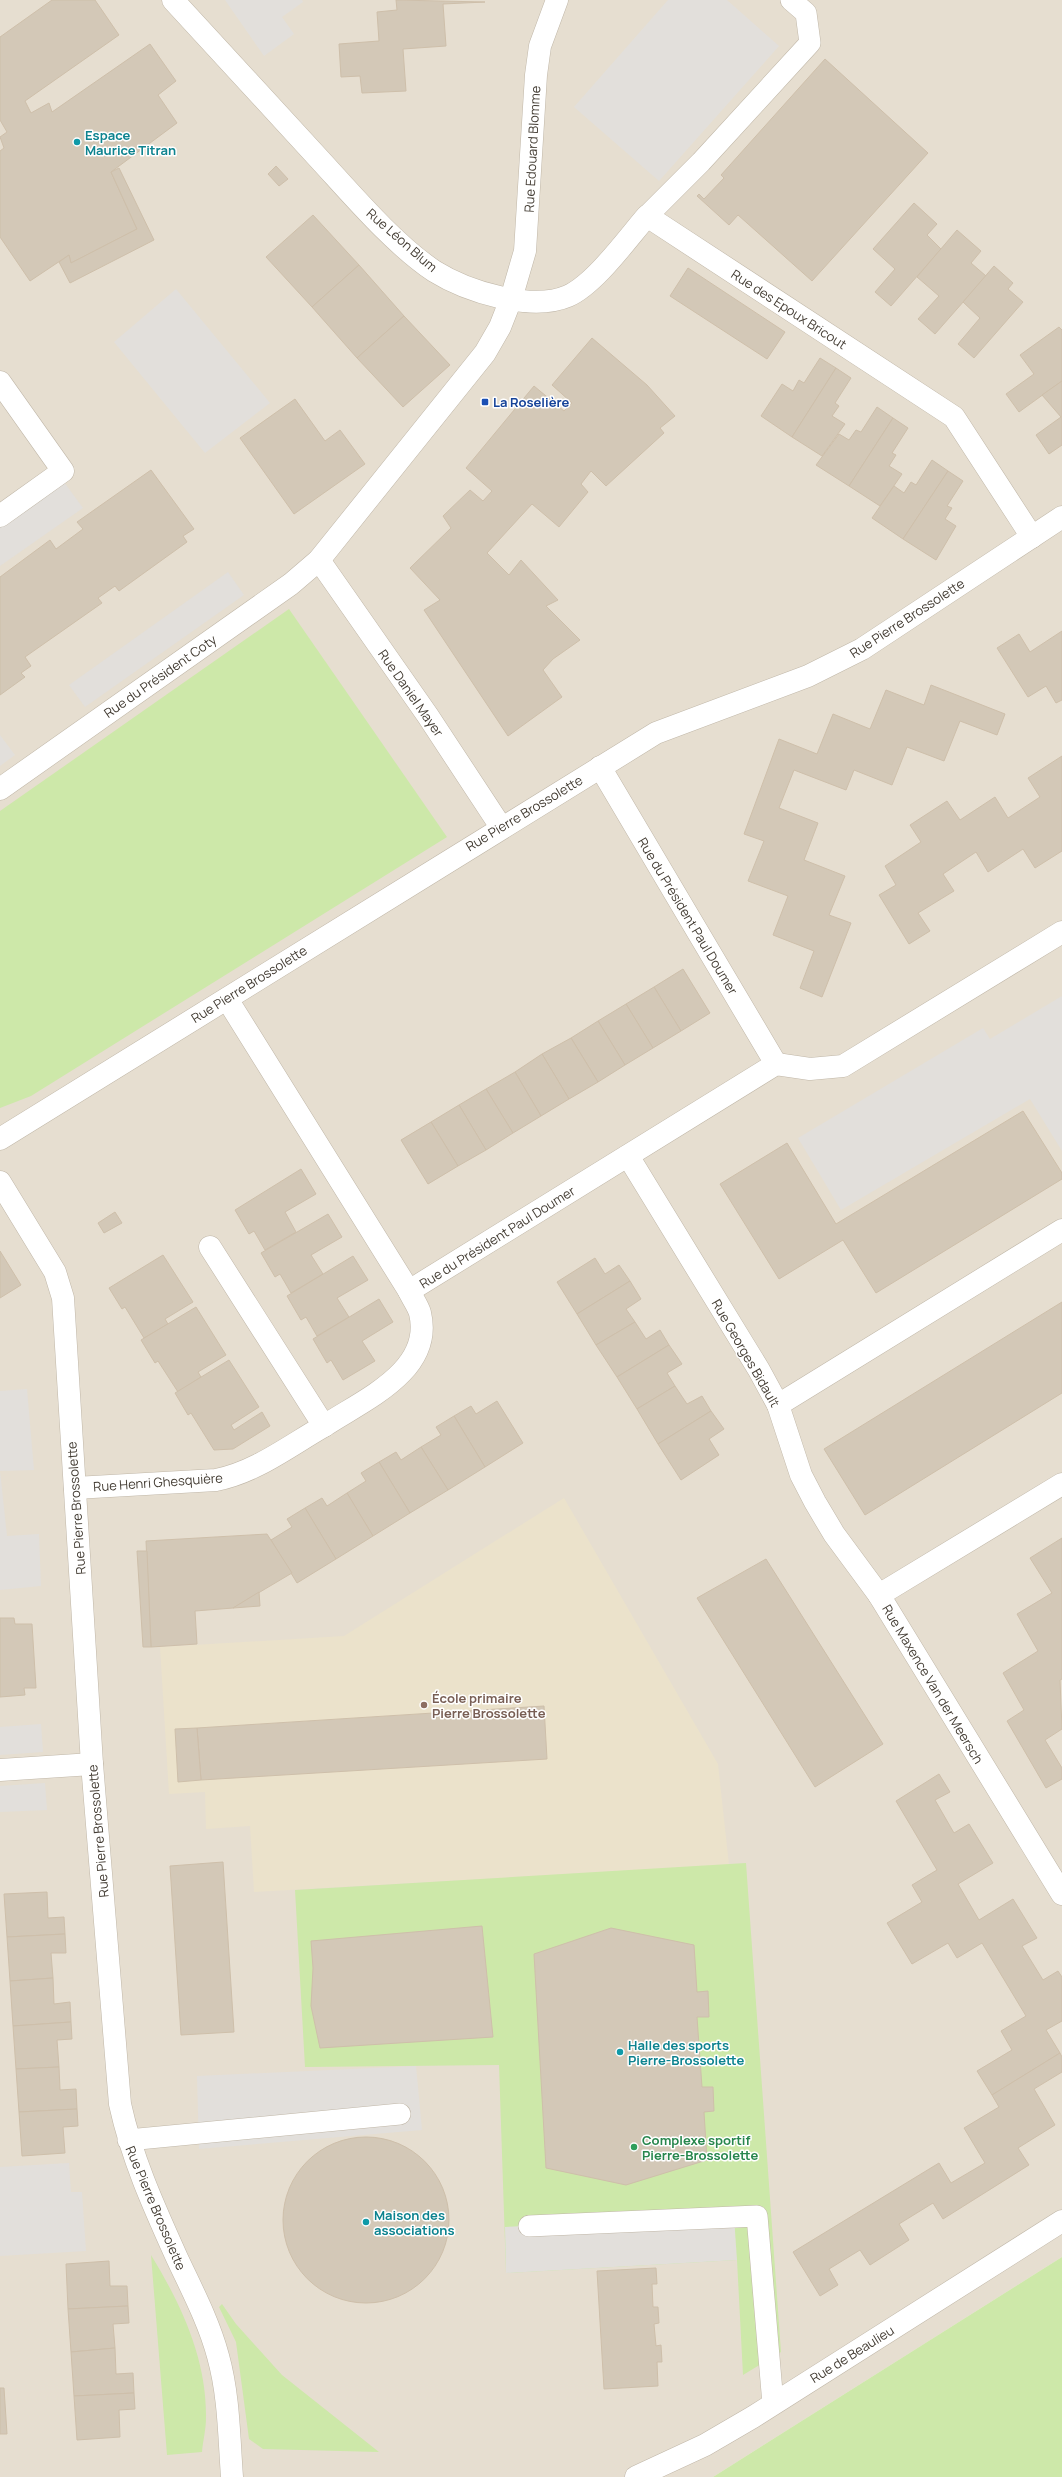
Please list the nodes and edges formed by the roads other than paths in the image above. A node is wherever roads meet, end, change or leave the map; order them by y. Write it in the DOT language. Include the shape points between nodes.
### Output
graph roads {
  1 [pos="173,0"];
  2 [pos="557,0"];
  3 [pos="791,0"];
  4 [pos="647,216"];
  5 [pos="511,299"];
  6 [pos="0,382"];
  7 [pos="0,516"];
  8 [pos="1062,517"];
  9 [pos="1032,537"];
  10 [pos="319,560"];
  11 [pos="600,767"];
  12 [pos="0,789"];
  13 [pos="501,827"];
  14 [pos="1062,932"];
  15 [pos="227,998"];
  16 [pos="776,1064"];
  17 [pos="0,1139"];
  18 [pos="628,1156"];
  19 [pos="0,1182"];
  20 [pos="1062,1230"];
  21 [pos="210,1247"];
  22 [pos="409,1291"];
  23 [pos="778,1405"];
  24 [pos="324,1426"];
  25 [pos="1062,1484"];
  26 [pos="75,1488"];
  27 [pos="879,1595"];
  28 [pos="92,1764"];
  29 [pos="0,1770"];
  30 [pos="1062,1894"];
  31 [pos="400,2114"];
  32 [pos="128,2140"];
  33 [pos="1062,2221"];
  34 [pos="529,2226"];
  35 [pos="773,2404"];
  36 [pos="232,2477"];
  37 [pos="636,2477"];
  1 -- 5 [label="street, Rue Léon Blum" via="347,191 417,257 435,271 458,283"];
  2 -- 5 [label="street, Rue Edouard Blomme" via="539,54 525,251"];
  3 -- 4 [label="lane" via="806,14 810,43 701,162"];
  4 -- 5 [label="street" via="584,288 566,297 544,301"];
  4 -- 9 [label="street, Rue des Epoux Bricout" via="954,417"];
  5 -- 10 [label="street" via="500,327 485,353"];
  6 -- 7 [label="street" via="63,471"];
  8 -- 9 [label="street, Rue Pierre Brossolette"];
  9 -- 11 [label="street, Rue Pierre Brossolette" via="862,649 808,676 656,733"];
  10 -- 12 [label="street, Rue du Président Coty" via="291,584"];
  10 -- 13 [label="street, Rue Daniel Mayer" via="428,716"];
  11 -- 13 [label="street, Rue Pierre Brossolette"];
  11 -- 16 [label="street, Rue du Président Paul Doumer"];
  13 -- 15 [label="street, Rue Pierre Brossolette"];
  14 -- 16 [label="street" via="844,1066 810,1069"];
  15 -- 17 [label="street, Rue Pierre Brossolette"];
  15 -- 22 [label="street, Rue du Président Paul Doumer"];
  16 -- 18 [label="street, Rue du Président Paul Doumer"];
  18 -- 22 [label="street, Rue du Président Paul Doumer"];
  18 -- 23 [label="street, Rue Georges Bidault"];
  19 -- 26 [label="street, Rue Pierre Brossolette" via="54,1272 61,1289"];
  20 -- 23 [label="street"];
  21 -- 24 [label="street"];
  22 -- 24 [label="street, Rue Henri Ghesquière" via="420,1312 422,1329 419,1347 412,1362 401,1374"];
  23 -- 27 [label="street, Rue Georges Bidault" via="801,1475 815,1502 834,1534"];
  24 -- 26 [label="street, Rue Henri Ghesquière" via="250,1470 234,1476 216,1480"];
  25 -- 27 [label="street, Rue Maxence Van der Meersch"];
  26 -- 28 [label="street, Rue Pierre Brossolette"];
  27 -- 30 [label="street, Rue Maxence Van der Meersch"];
  28 -- 29 [label="street"];
  28 -- 32 [label="street, Rue Pierre Brossolette" via="120,2104"];
  31 -- 32 [label="lane"];
  32 -- 36 [label="street, Rue Pierre Brossolette" via="218,2356 226,2399"];
  33 -- 35 [label="street, Rue de Beaulieu"];
  34 -- 35 [label="lane" via="757,2216"];
  35 -- 37 [label="street, Rue de Beaulieu" via="705,2445"];
}
